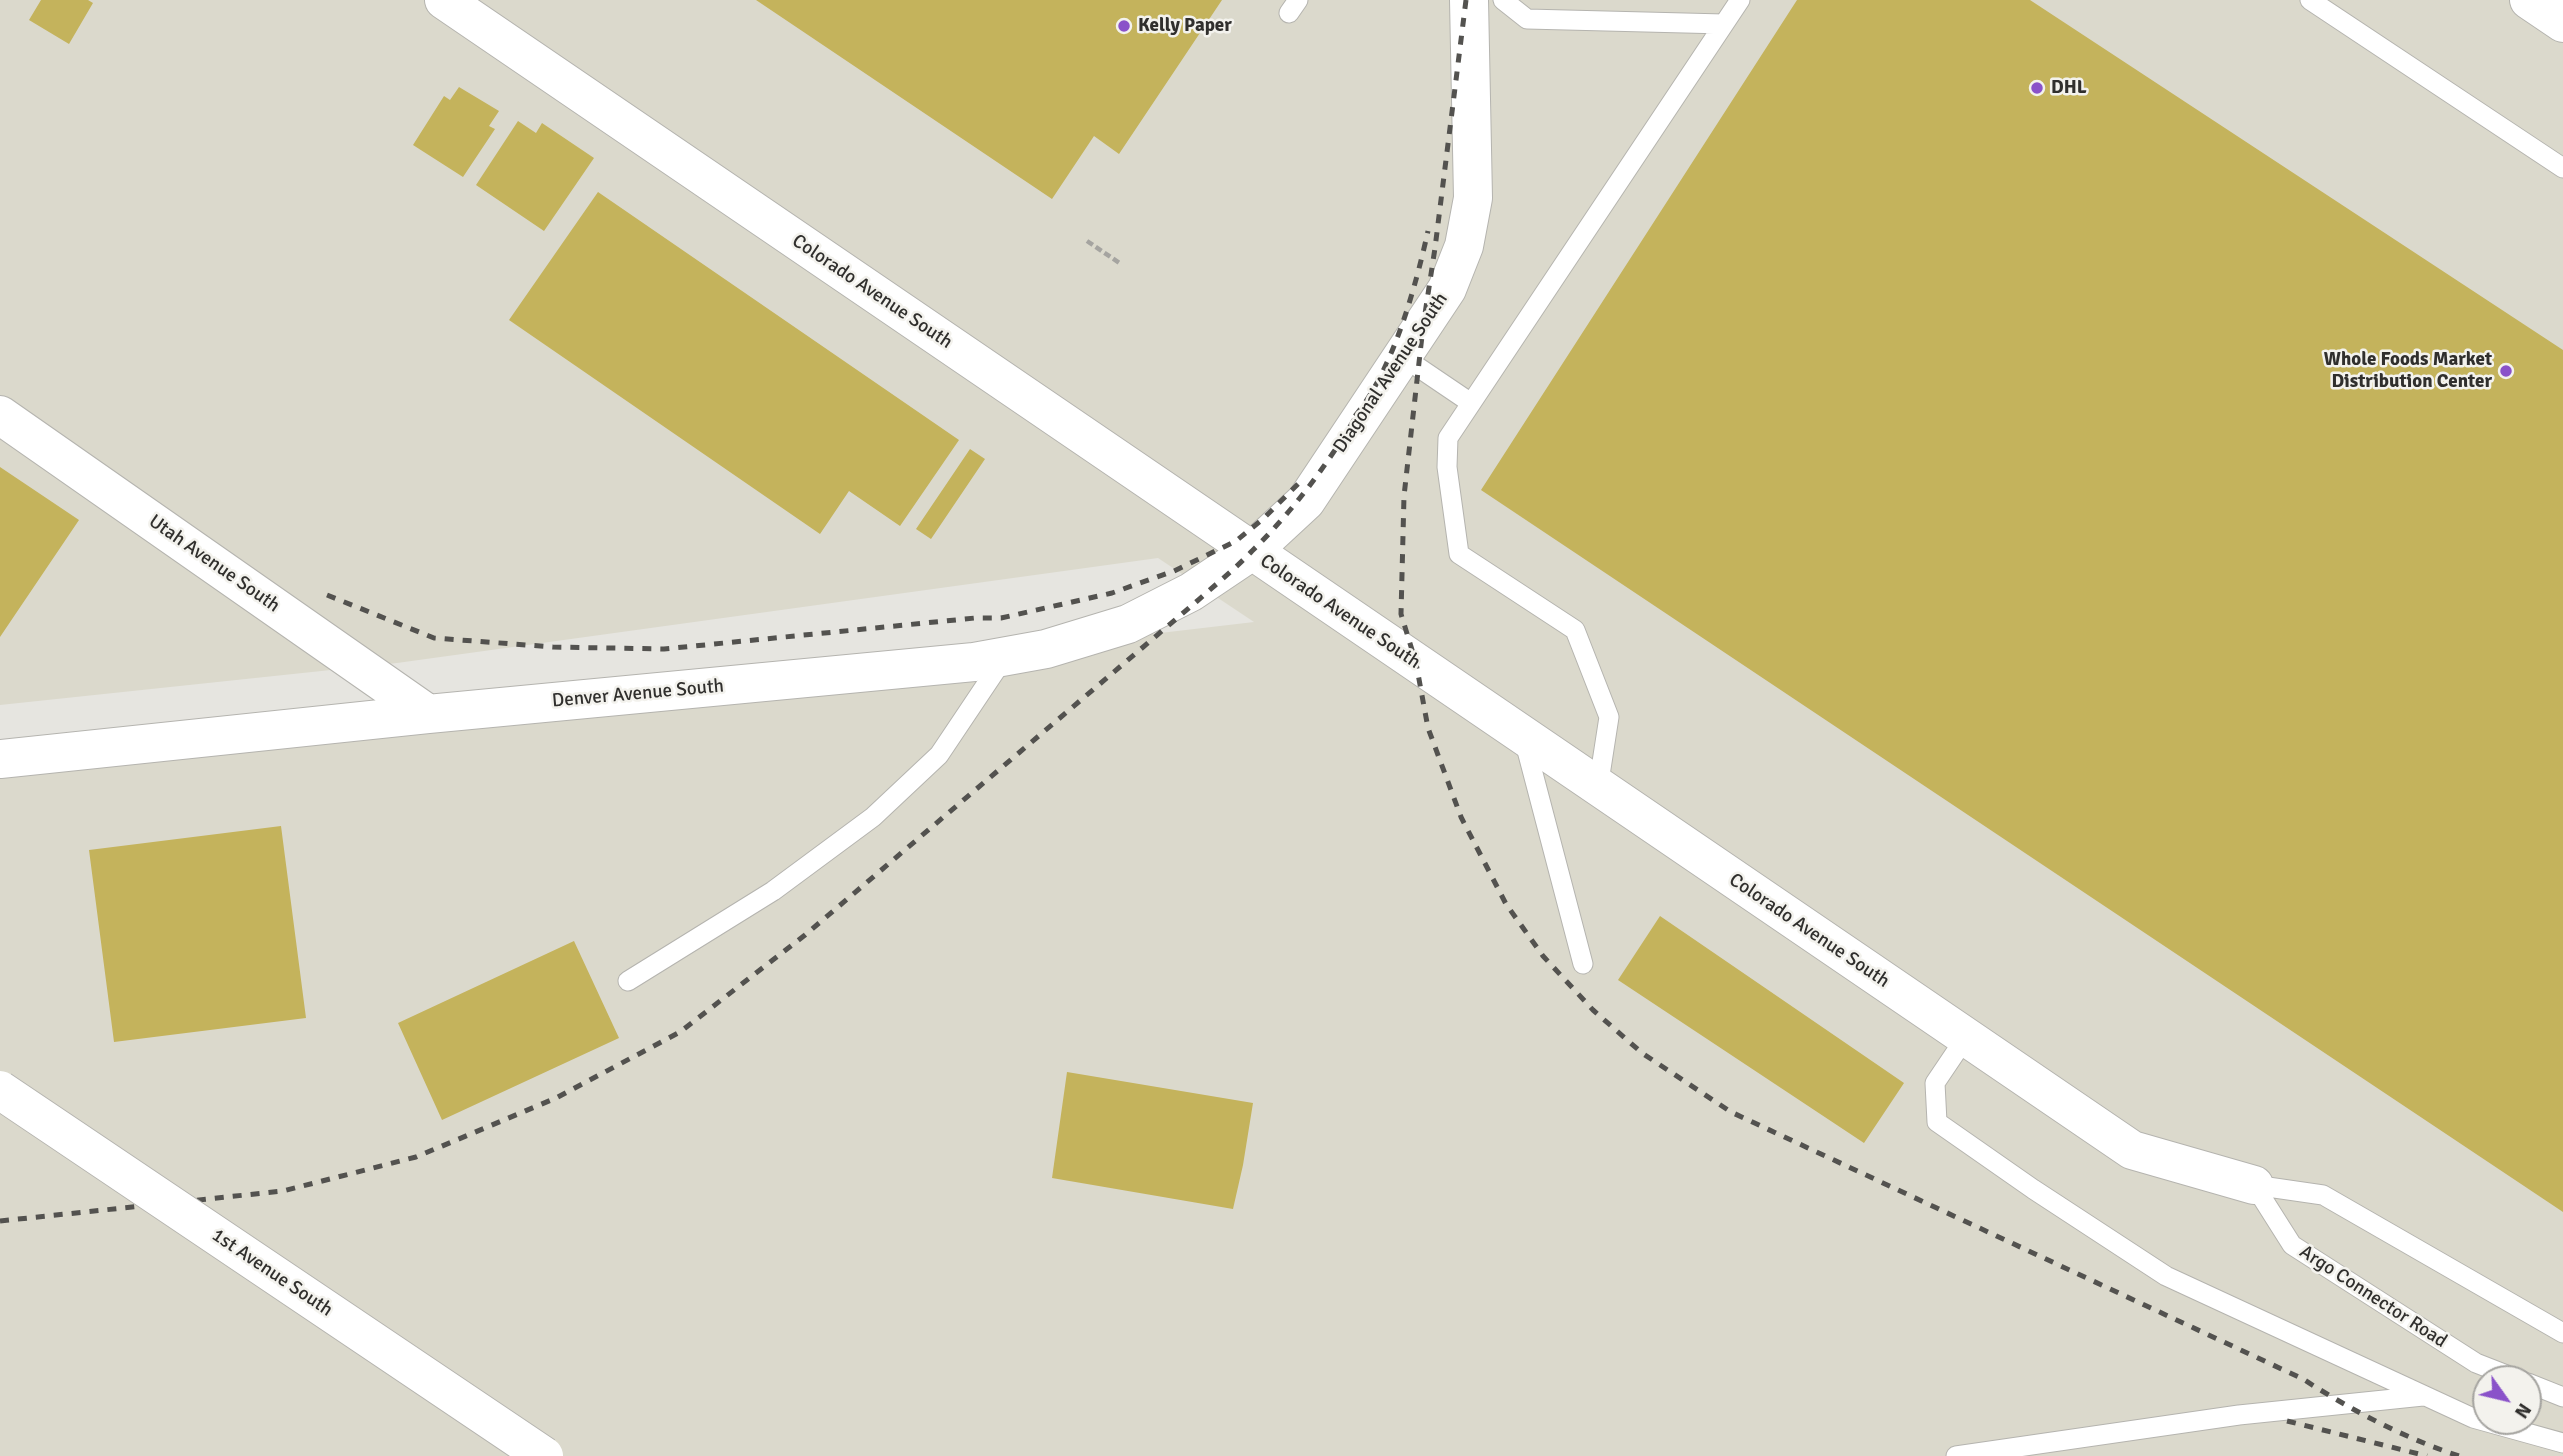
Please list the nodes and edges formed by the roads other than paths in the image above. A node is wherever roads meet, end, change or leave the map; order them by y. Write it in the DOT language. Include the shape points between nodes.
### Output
graph roads {
  1 [pos="444,0"];
  2 [pos="1469,0"];
  3 [pos="1503,0"];
  4 [pos="1740,0"];
  5 [pos="2310,0"];
  6 [pos="2529,0"];
  7 [pos="2563,23"];
  8 [pos="1724,24"];
  9 [pos="2563,168"];
  10 [pos="1403,357"];
  11 [pos="1471,403"];
  12 [pos="0,415"];
  13 [pos="1252,551"];
  14 [pos="1004,657"];
  15 [pos="428,714"];
  16 [pos="1523,737"];
  17 [pos="0,759"];
  18 [pos="1598,788"];
  19 [pos="1583,964"];
  20 [pos="628,981"];
  21 [pos="1966,1037"];
  22 [pos="0,1090"];
  23 [pos="2254,1185"];
  24 [pos="2563,1333"];
  25 [pos="2481,1365"];
  26 [pos="2542,1389"];
  27 [pos="2424,1396"];
  28 [pos="2563,1397"];
  29 [pos="2563,1443"];
  30 [pos="544,1456"];
  31 [pos="1956,1456"];
  1 -- 13 [label="main road, Colorado Avenue South"];
  2 -- 10 [label="main road, Diagonal Avenue South" via="1473,198 1464,246 1447,289"];
  3 -- 8 [label="lane" via="1527,19"];
  4 -- 8 [label="lane"];
  5 -- 9 [label="lane"];
  6 -- 7 [label="main road"];
  8 -- 11 [label="lane"];
  10 -- 11 [label="lane"];
  10 -- 13 [label="main road, Diagonal Avenue South" via="1306,501"];
  11 -- 18 [label="lane" via="1448,438 1447,467 1459,554 1575,630 1609,717"];
  12 -- 15 [label="main road, Utah Avenue South"];
  13 -- 14 [label="main road, Denver Avenue South" via="1191,592 1128,624"];
  13 -- 16 [label="main road, Colorado Avenue South"];
  14 -- 15 [label="main road, Denver Avenue South"];
  14 -- 20 [label="lane" via="939,755 873,817 773,891"];
  15 -- 17 [label="main road, Denver Avenue South"];
  16 -- 18 [label="main road, Colorado Avenue South"];
  16 -- 19 [label="lane"];
  18 -- 21 [label="main road, Colorado Avenue South"];
  21 -- 23 [label="main road, Colorado Avenue South" via="2132,1150"];
  21 -- 27 [label="lane" via="1935,1083 1937,1122 2166,1276"];
  22 -- 30 [label="main road, 1st Avenue South, bridge"];
  23 -- 24 [label="lane" via="2323,1195"];
  23 -- 25 [label="lane, Argo Connector Road" via="2292,1245"];
  26 -- 28 [label="lane"];
  27 -- 29 [label="lane" via="2473,1419"];
  27 -- 31 [label="lane" via="2239,1415"];
}
